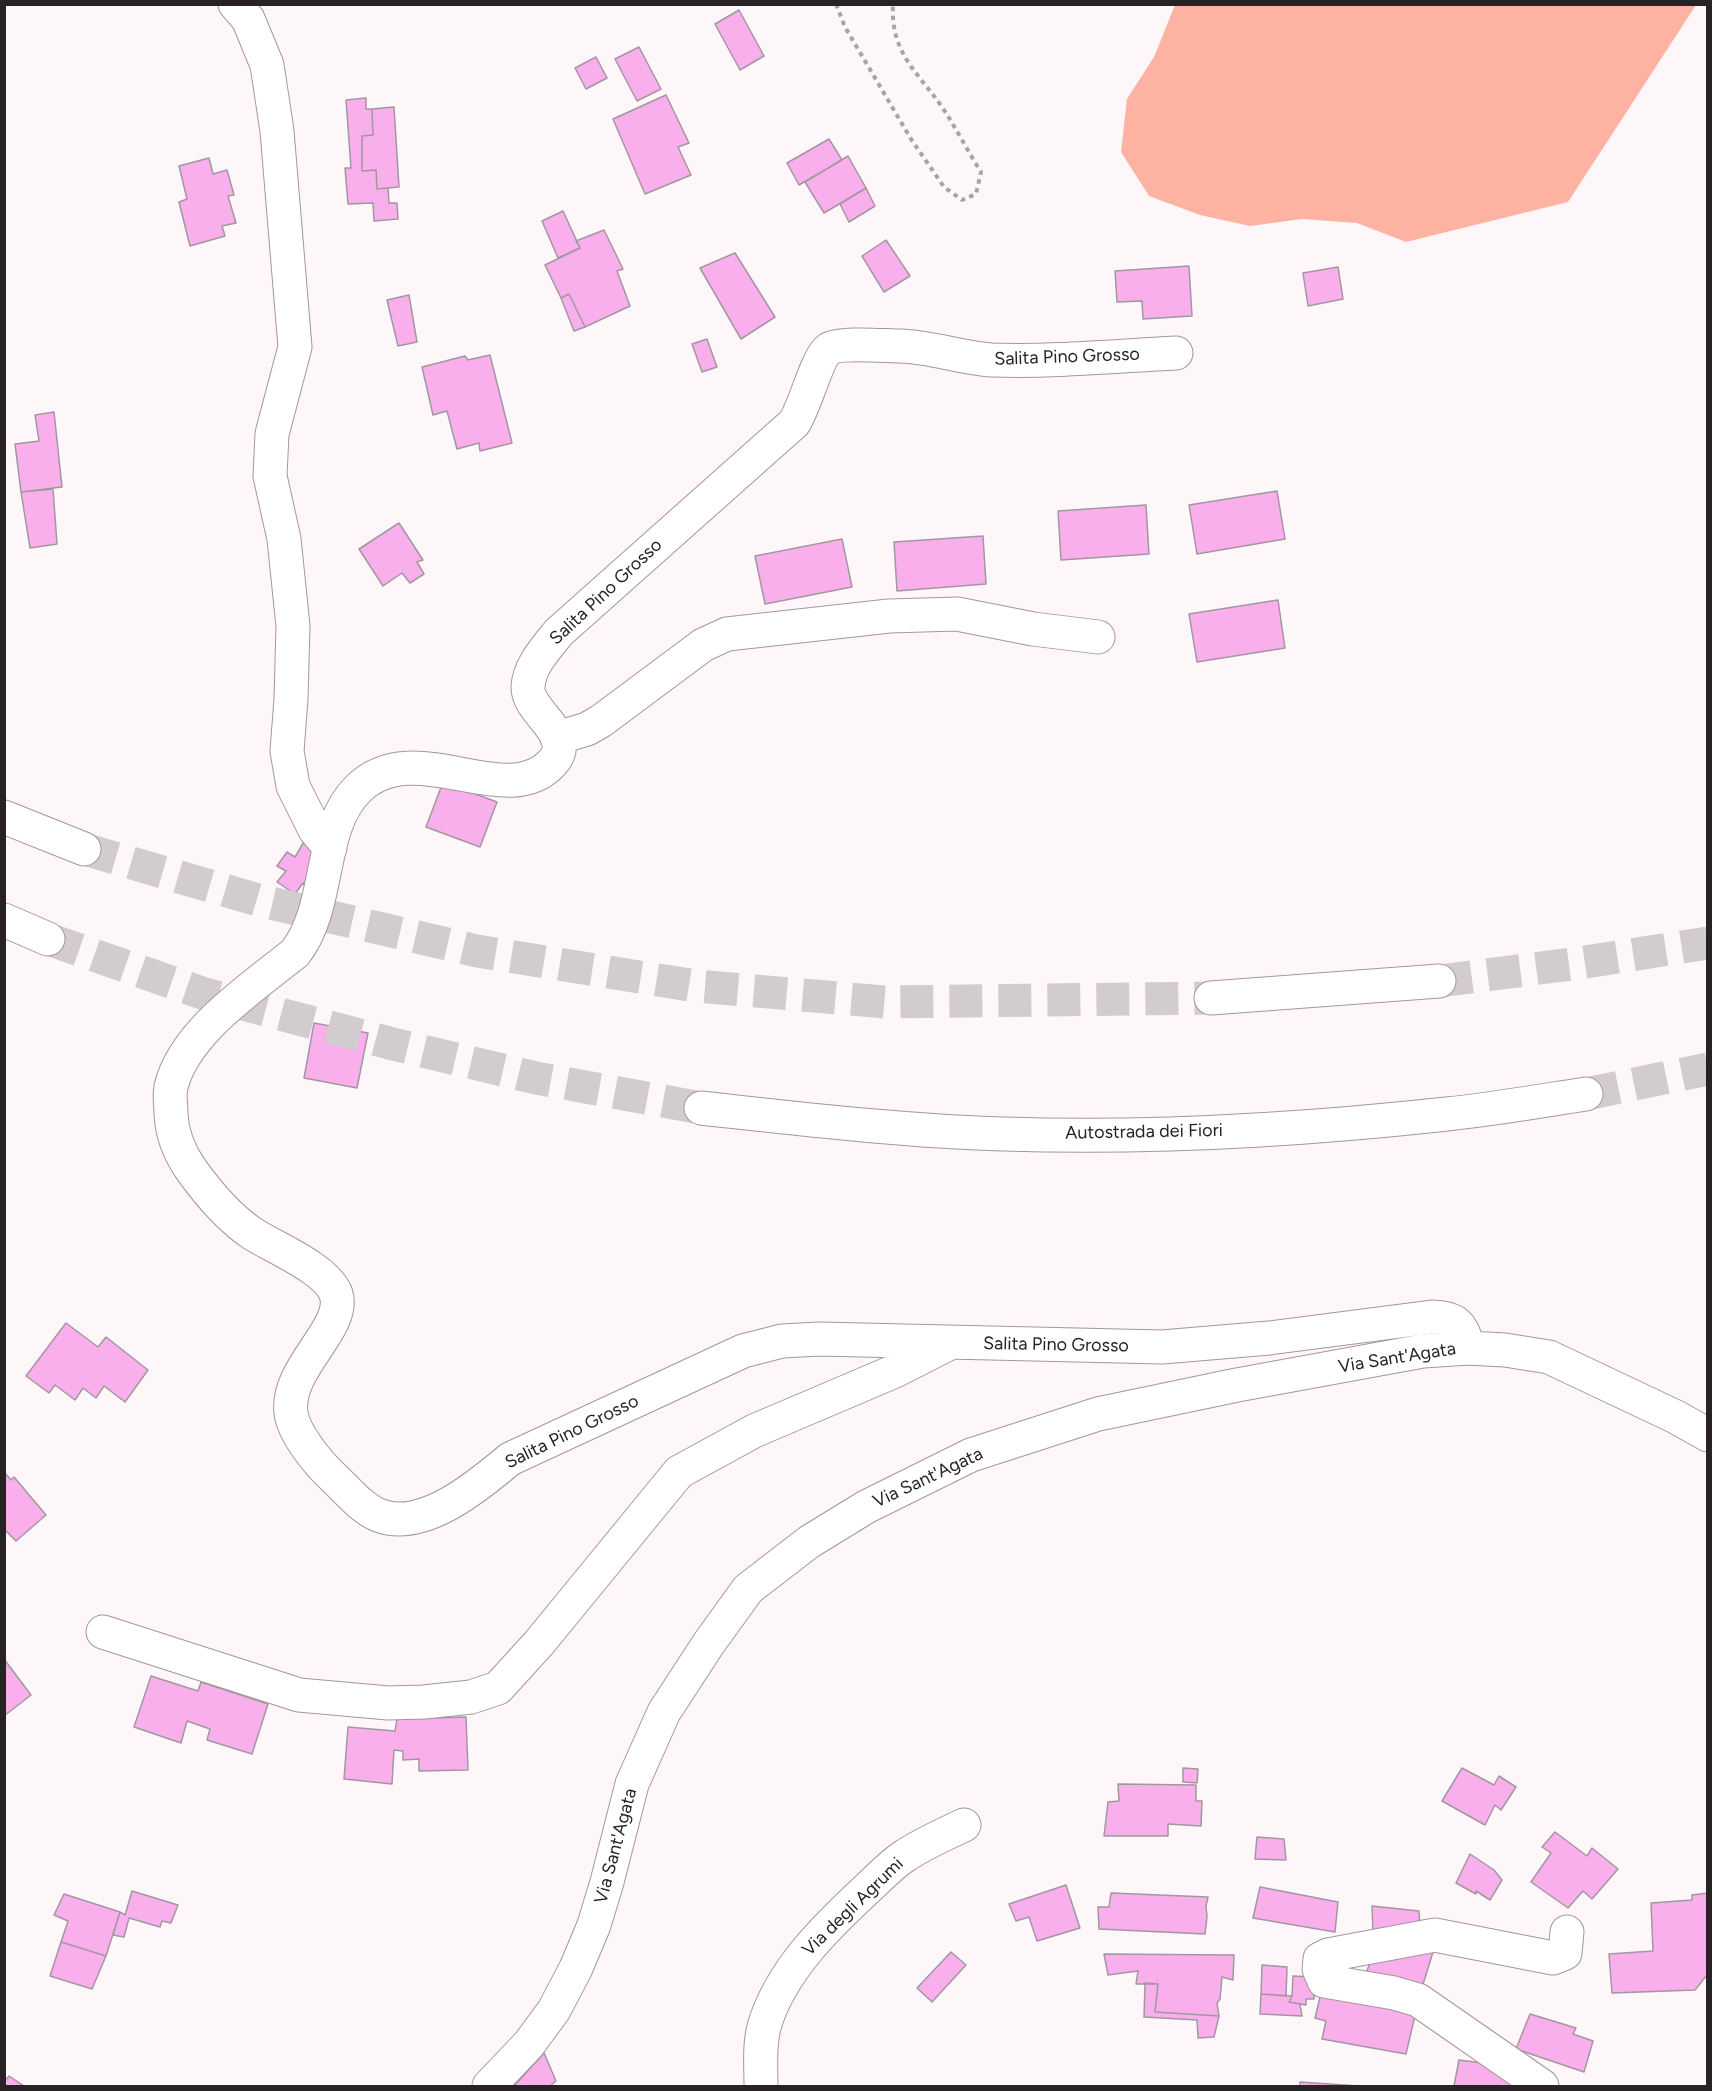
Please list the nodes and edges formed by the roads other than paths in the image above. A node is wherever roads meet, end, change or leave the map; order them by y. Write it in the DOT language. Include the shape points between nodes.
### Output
graph roads {
  1 [pos="235,4"];
  2 [pos="1176,353"];
  3 [pos="1098,637"];
  4 [pos="557,738"];
  5 [pos="4,817"];
  6 [pos="330,848"];
  7 [pos="84,849"];
  8 [pos="4,920"];
  9 [pos="48,939"];
  10 [pos="1439,981"];
  11 [pos="1211,998"];
  12 [pos="1586,1094"];
  13 [pos="701,1108"];
  14 [pos="950,1343"];
  15 [pos="1468,1348"];
  16 [pos="1707,1436"];
  17 [pos="103,1632"];
  18 [pos="964,1826"];
  19 [pos="1567,1932"];
  20 [pos="489,2086"];
  21 [pos="761,2086"];
  22 [pos="1542,2086"];
  1 -- 6 [label="main road" via="248,19 267,65 277,131 295,347 272,434 270,476 284,539 293,626 286,751 293,786 315,830"];
  2 -- 4 [label="main road, Salita Pino Grosso" via="1016,360 977,359 914,346 830,348 818,365 794,423 559,632 541,654 528,688"];
  3 -- 4 [label="main road" via="947,614 878,617 727,634 703,645 601,721"];
  4 -- 6 [label="main road, Salita Pino Grosso" via="559,747 554,762 539,774 521,780 423,768 401,768 376,776 346,802"];
  5 -- 7 [label="main road"];
  6 -- 14 [label="main road, Salita Pino Grosso" via="303,942 196,1038 178,1065 170,1089 172,1124 181,1154 199,1181 250,1232 325,1277 336,1294 337,1311 331,1324 296,1379 291,1414 296,1430 323,1468 366,1508 385,1517 404,1518 451,1503 510,1459 743,1351 782,1341 819,1339"];
  8 -- 9 [label="main road"];
  10 -- 11 [label="main road"];
  12 -- 13 [label="main road, Autostrada dei Fiori" via="1426,1116 1184,1134 993,1134 855,1126"];
  14 -- 15 [label="main road, Salita Pino Grosso" via="1162,1347 1446,1317 1457,1322"];
  14 -- 17 [label="main road" via="895,1371 754,1431 679,1472 498,1688 471,1697 424,1702 388,1703 299,1695"];
  15 -- 16 [label="main road, Via Sant'Agata" via="1549,1357 1676,1417"];
  15 -- 20 [label="main road, Via Sant'Agata" via="1411,1354 1237,1385 1098,1414 971,1455 866,1507 809,1542 748,1589 664,1712 632,1784 594,1925 576,1968 554,2010 529,2044"];
  18 -- 21 [label="main road, Via degli Agrumi" via="901,1858 799,1960 765,2024 760,2042"];
  19 -- 22 [label="main road" via="1565,1953 1553,1958 1435,1935 1320,1959 1324,1981 1418,2000"];
}
